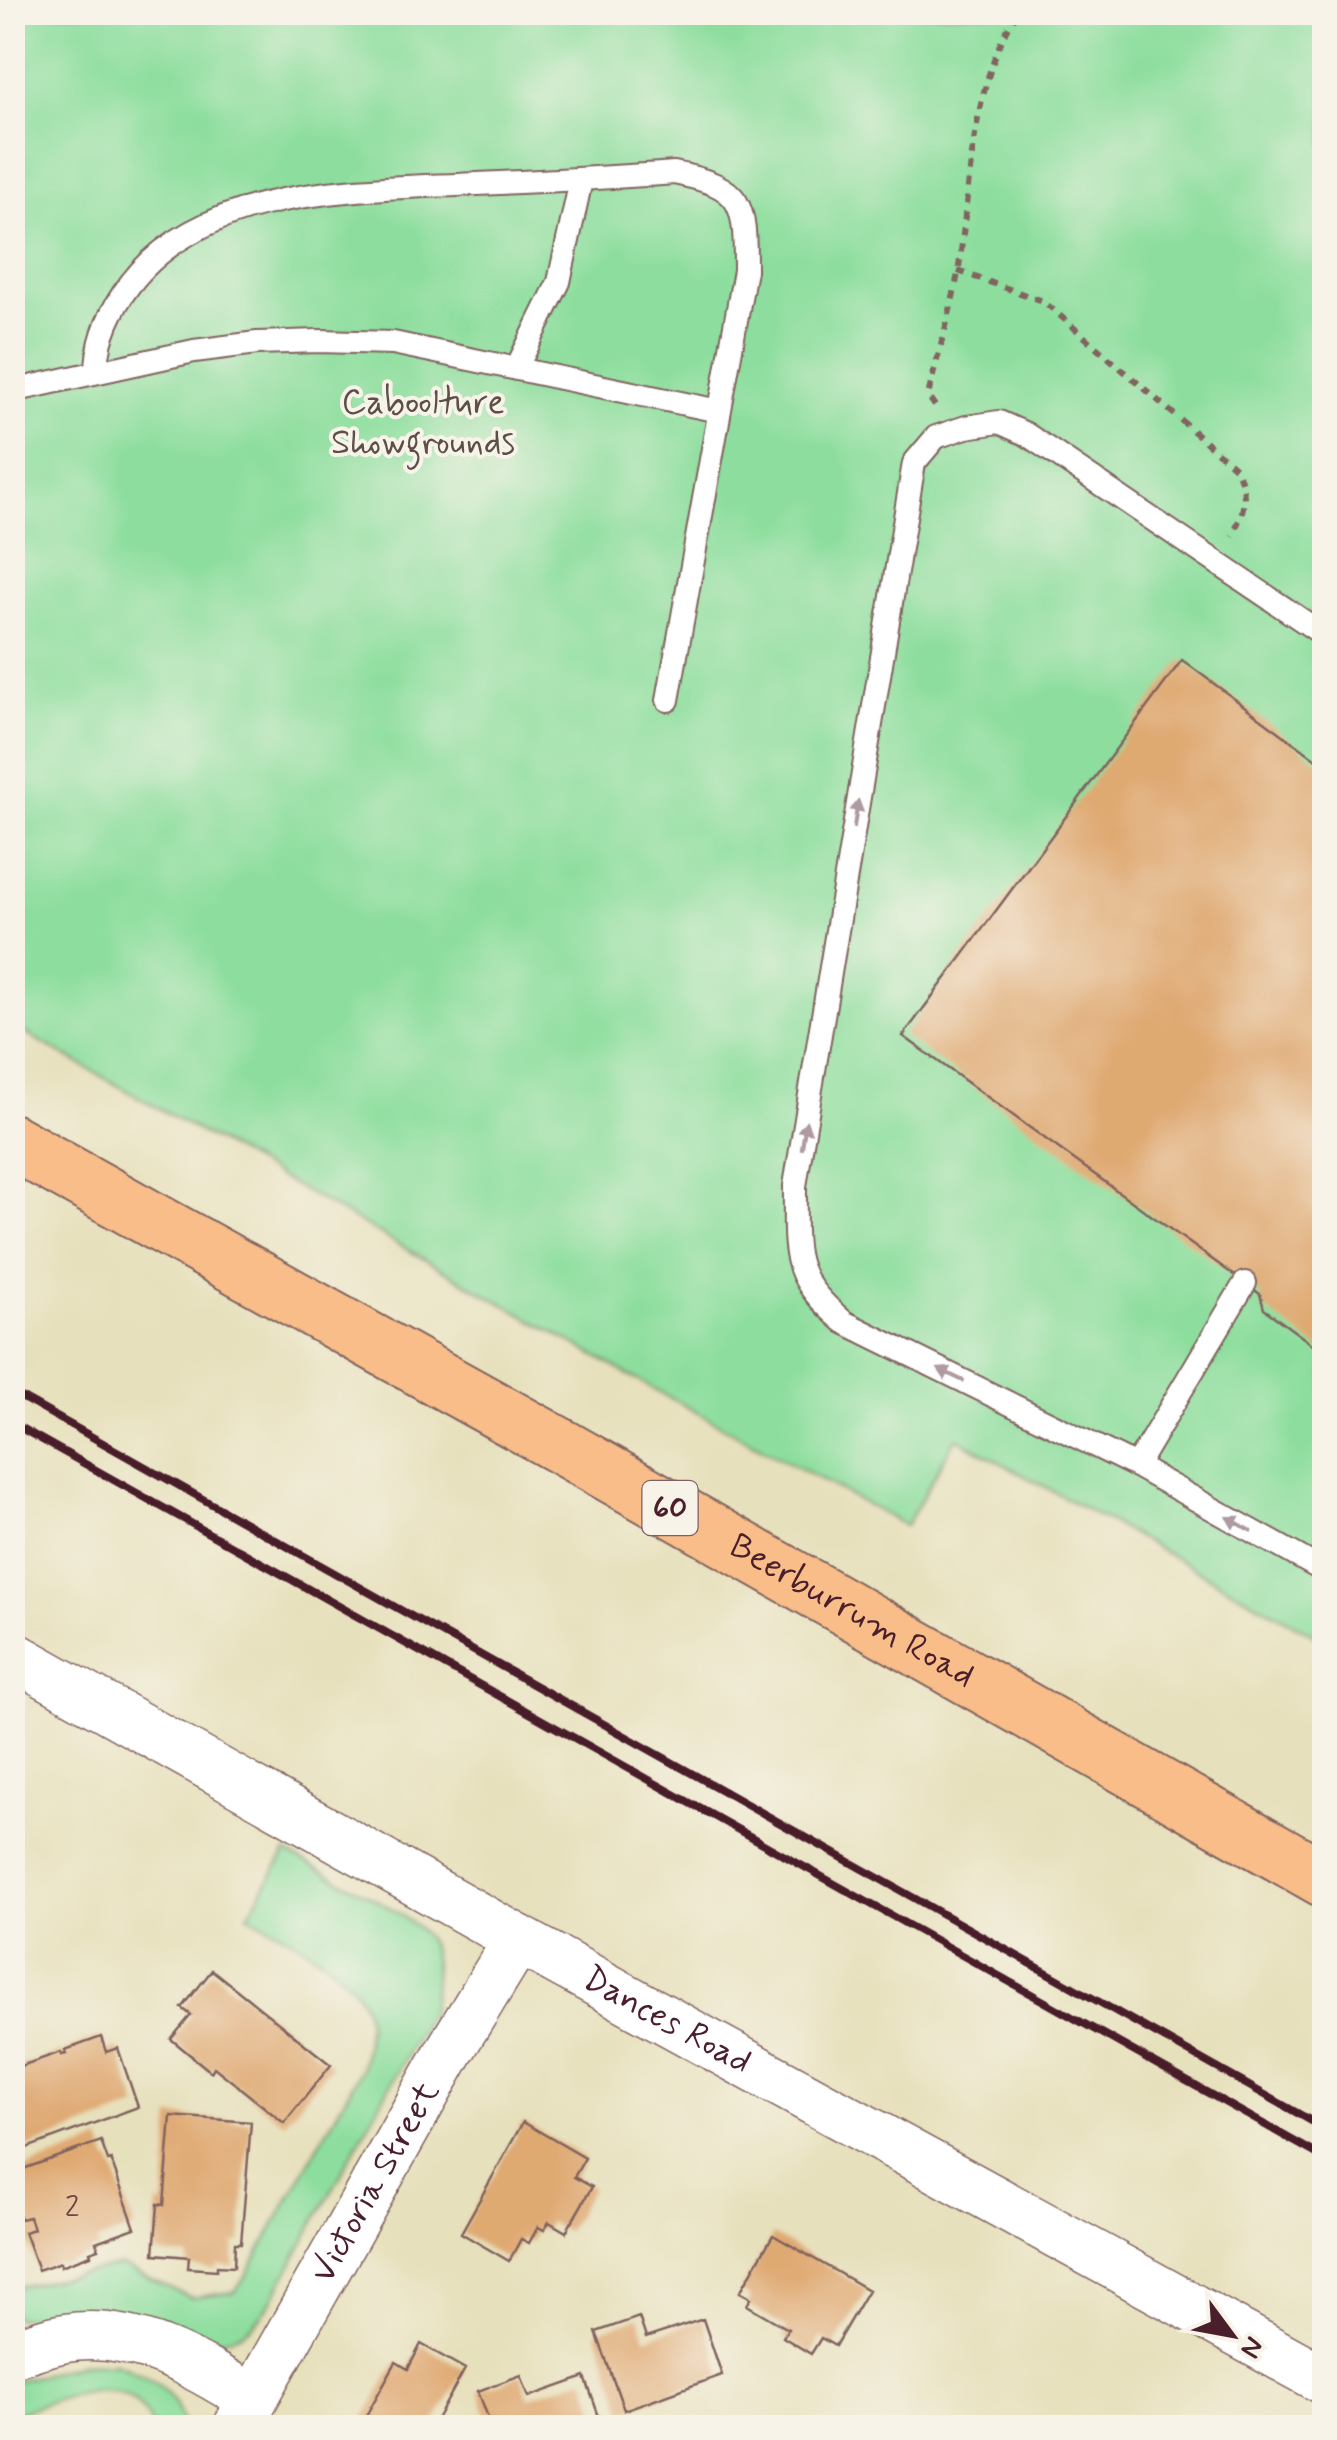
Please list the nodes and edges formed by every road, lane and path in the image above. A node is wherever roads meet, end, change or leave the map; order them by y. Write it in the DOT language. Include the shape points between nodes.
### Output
graph roads {
  1 [pos="1018,12"];
  2 [pos="581,180"];
  3 [pos="958,271"];
  4 [pos="516,370"];
  5 [pos="97,372"];
  6 [pos="12,391"];
  7 [pos="719,411"];
  8 [pos="952,431"];
  9 [pos="1214,559"];
  10 [pos="1324,635"];
  11 [pos="668,700"];
  12 [pos="12,1142"];
  13 [pos="1245,1283"];
  14 [pos="1136,1466"];
  15 [pos="1324,1571"];
  16 [pos="12,1655"];
  17 [pos="1324,1879"];
  18 [pos="518,1940"];
  19 [pos="12,2353"];
  20 [pos="1324,2380"];
  21 [pos="245,2414"];
  1 -- 3 [label="path" via="974,132"];
  2 -- 4 [label="lane" via="560,282"];
  2 -- 5 [label="lane" via="382,189 299,198 216,219 189,230 140,269 104,330"];
  2 -- 7 [label="lane" via="674,173 712,181 734,196 745,225 745,270"];
  3 -- 8 [label="path" via="928,396"];
  3 -- 9 [label="path" via="1043,301 1236,468 1246,507"];
  4 -- 5 [label="lane" via="393,344 319,341 194,351"];
  4 -- 7 [label="lane"];
  5 -- 6 [label="lane"];
  7 -- 11 [label="lane"];
  8 -- 9 [label="lane" via="999,422 1026,434"];
  14 -- 8 [label="lane, one-way" via="844,1322 814,1297 798,1268 795,1186 914,464 936,436"];
  9 -- 10 [label="lane"];
  12 -- 17 [label="main road, Beerburrum Road / 60"];
  13 -- 14 [label="lane"];
  15 -- 14 [label="lane, one-way"];
  16 -- 18 [label="street, Dances Road"];
  18 -- 20 [label="street, Dances Road"];
  18 -- 21 [label="street, Victoria Street"];
  19 -- 21 [label="street" via="66,2338 124,2338 176,2356"];
}
